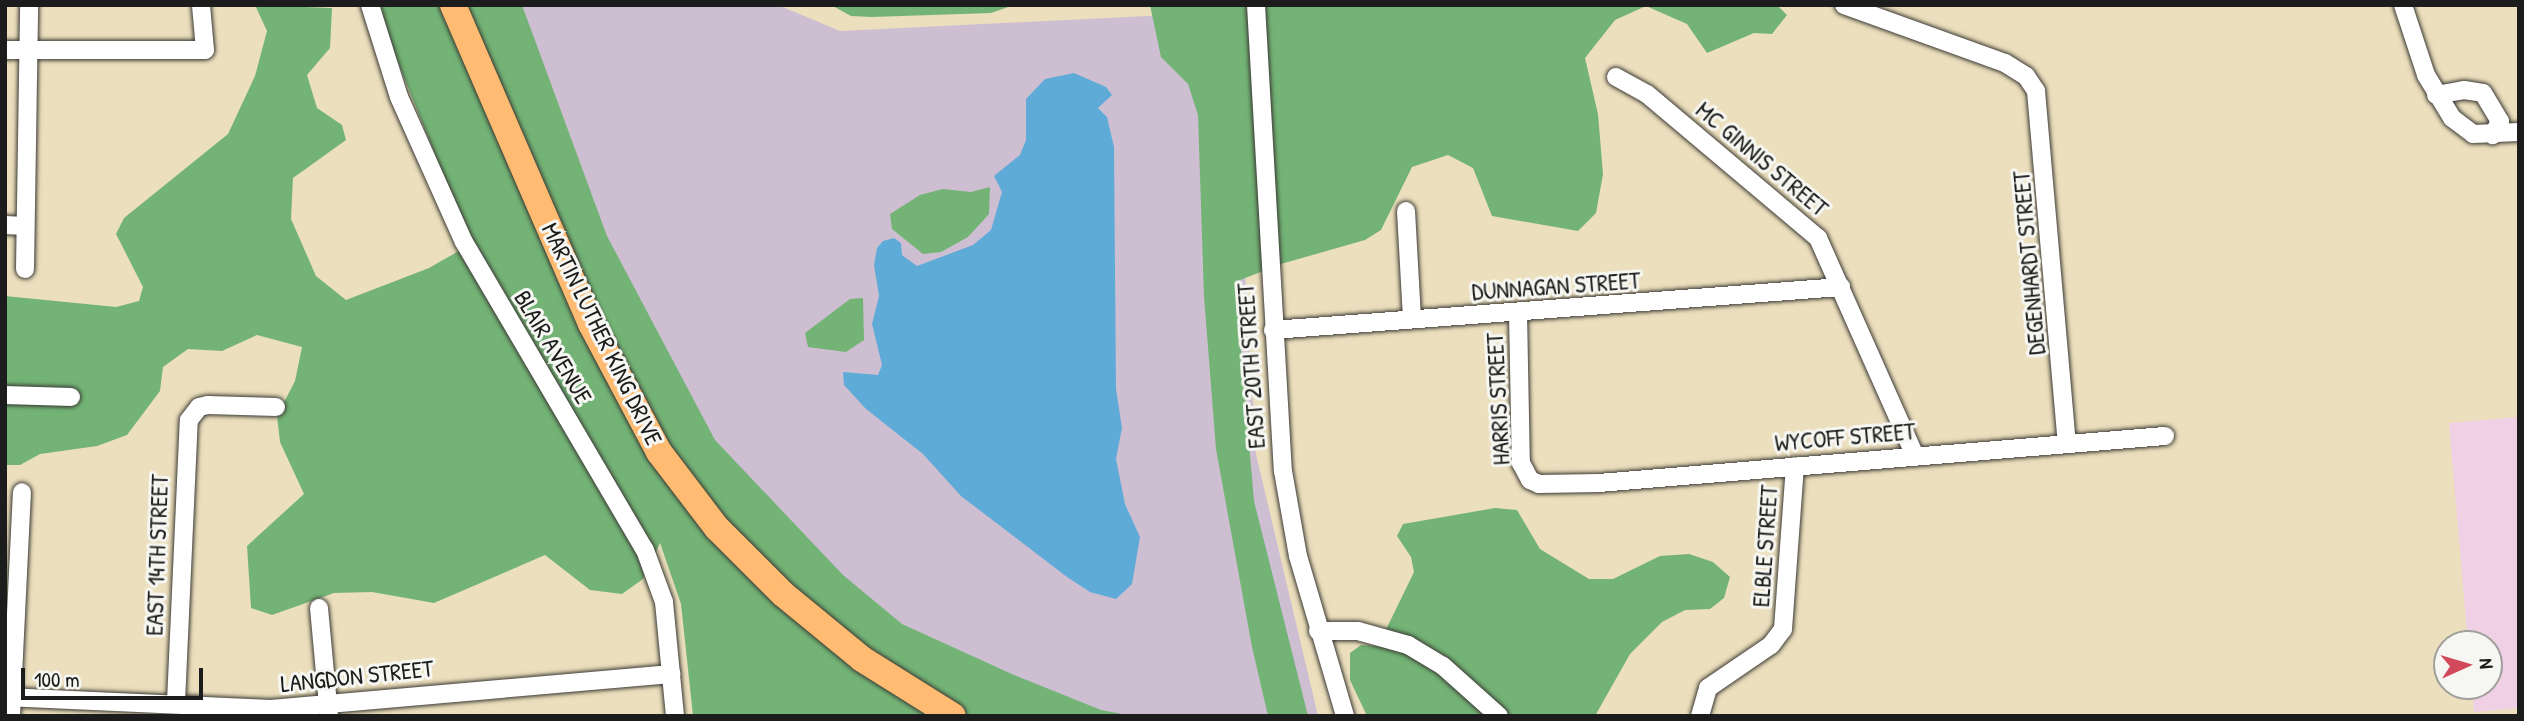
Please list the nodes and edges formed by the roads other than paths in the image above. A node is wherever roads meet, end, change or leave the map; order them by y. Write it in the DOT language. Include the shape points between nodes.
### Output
graph roads {
  1 [pos="29,5"];
  2 [pos="201,5"];
  3 [pos="370,5"];
  4 [pos="453,5"];
  5 [pos="1256,5"];
  6 [pos="2403,5"];
  7 [pos="1845,7"];
  8 [pos="5,50"];
  9 [pos="28,50"];
  10 [pos="1616,77"];
  11 [pos="2436,95"];
  12 [pos="2519,132"];
  13 [pos="2493,135"];
  14 [pos="1406,211"];
  15 [pos="5,225"];
  16 [pos="25,226"];
  17 [pos="25,269"];
  18 [pos="1841,287"];
  19 [pos="1518,313"];
  20 [pos="1412,318"];
  21 [pos="1273,330"];
  22 [pos="5,395"];
  23 [pos="71,397"];
  24 [pos="276,407"];
  25 [pos="2165,436"];
  26 [pos="2067,443"];
  27 [pos="1915,456"];
  28 [pos="1795,466"];
  29 [pos="1530,480"];
  30 [pos="22,492"];
  31 [pos="319,608"];
  32 [pos="1318,631"];
  33 [pos="671,674"];
  34 [pos="176,702"];
  35 [pos="9,704"];
  36 [pos="328,709"];
  37 [pos="675,716"];
  38 [pos="953,716"];
  39 [pos="1345,716"];
  40 [pos="1499,716"];
  41 [pos="1700,716"];
  1 -- 9 [label="street"];
  2 -- 9 [label="street" via="205,50"];
  3 -- 33 [label="street, BLAIR AVENUE" via="400,97 464,242 645,550 664,602"];
  4 -- 38 [label="highway, MARTIN LUTHER KING DRIVE" via="591,324 659,452 717,528 783,594 862,659"];
  5 -- 21 [label="street, EAST 20TH STREET"];
  6 -- 11 [label="street" via="2411,38"];
  7 -- 26 [label="street, DEGENHARDT STREET" via="1991,57 2030,81 2041,116"];
  8 -- 9 [label="street"];
  9 -- 16 [label="street"];
  10 -- 18 [label="street, MC GINNIS STREET" via="1647,94 1809,228 1825,250"];
  11 -- 13 [label="street" via="2462,128"];
  11 -- 13 [label="street" via="2464,90 2483,93 2500,121"];
  12 -- 13 [label="street"];
  14 -- 20 [label="street"];
  15 -- 16 [label="street"];
  16 -- 17 [label="street"];
  18 -- 19 [label="street, DUNNAGAN STREET"];
  18 -- 27 [label="street, MC GINNIS STREET"];
  19 -- 20 [label="street, DUNNAGAN STREET"];
  19 -- 29 [label="street, HARRIS STREET" via="1521,463"];
  20 -- 21 [label="street, DUNNAGAN STREET"];
  21 -- 32 [label="street, EAST 20TH STREET" via="1283,471"];
  22 -- 23 [label="street"];
  24 -- 34 [label="street, EAST 14TH STREET" via="208,405 193,412 186,437"];
  25 -- 26 [label="street, WYCOFF STREET"];
  26 -- 27 [label="street, WYCOFF STREET"];
  27 -- 28 [label="street, WYCOFF STREET"];
  28 -- 29 [label="street, WYCOFF STREET" via="1599,484 1548,486"];
  28 -- 41 [label="street, ELBLE STREET" via="1783,629 1772,645 1708,688"];
  30 -- 35 [label="street"];
  31 -- 36 [label="street"];
  32 -- 39 [label="street, EAST 20TH STREET"];
  32 -- 40 [label="street" via="1359,631 1408,645 1443,666"];
  33 -- 36 [label="street, LANGDON STREET"];
  33 -- 37 [label="street, BLAIR AVENUE"];
  34 -- 35 [label="street, LANGDON STREET"];
  34 -- 36 [label="street, LANGDON STREET"];
}
